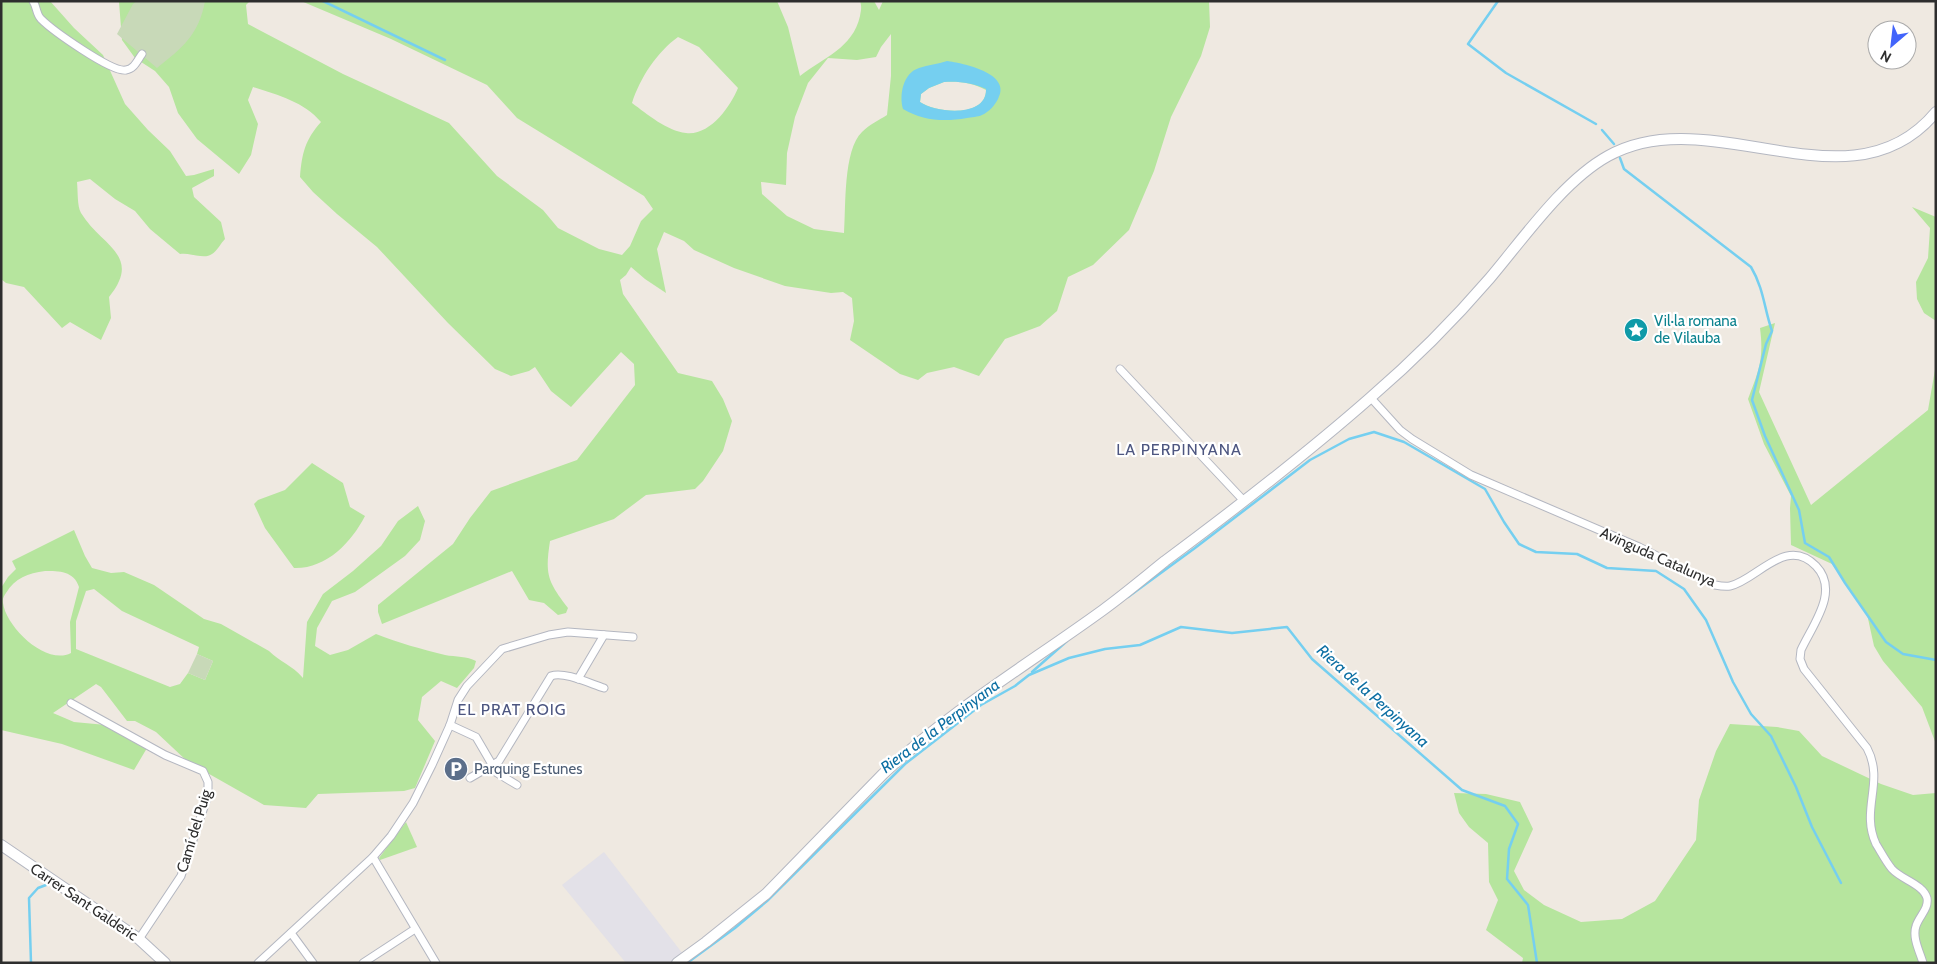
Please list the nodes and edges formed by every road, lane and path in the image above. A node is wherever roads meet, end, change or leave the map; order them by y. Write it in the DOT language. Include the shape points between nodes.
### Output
graph roads {
  1 [pos="34,1"];
  2 [pos="142,54"];
  3 [pos="1936,112"];
  4 [pos="1120,369"];
  5 [pos="1370,398"];
  6 [pos="1244,501"];
  7 [pos="604,635"];
  8 [pos="633,637"];
  9 [pos="578,679"];
  10 [pos="604,688"];
  11 [pos="71,703"];
  12 [pos="450,725"];
  13 [pos="492,764"];
  14 [pos="470,778"];
  15 [pos="517,785"];
  16 [pos="1,845"];
  17 [pos="374,857"];
  18 [pos="416,929"];
  19 [pos="291,933"];
  20 [pos="139,939"];
  21 [pos="165,963"];
  22 [pos="258,963"];
  23 [pos="313,963"];
  24 [pos="363,963"];
  25 [pos="436,963"];
  26 [pos="677,963"];
  27 [pos="1923,963"];
  1 -- 2 [label="street" via="38,17 55,32 115,68 124,71 133,67"];
  3 -- 5 [label="street" via="1910,136 1878,152 1861,155 1814,155 1675,138 1642,142 1612,154 1584,172 1561,194 1453,319"];
  4 -- 6 [label="street"];
  5 -- 6 [label="street"];
  5 -- 27 [label="street, Avinguda Catalunya" via="1406,434 1471,475 1639,547 1715,585 1736,584 1764,565 1794,555 1806,558 1817,567 1826,583 1826,594 1800,659 1804,669 1871,755 1875,772 1870,820 1876,843 1892,869 1921,889 1927,899 1915,930"];
  6 -- 26 [label="street" via="903,756 766,894"];
  7 -- 8 [label="street"];
  7 -- 9 [label="street"];
  7 -- 12 [label="street" via="568,632 502,650 466,686"];
  9 -- 10 [label="street"];
  9 -- 13 [label="street" via="556,674 551,676 498,761"];
  11 -- 20 [label="street, Camí del Puig" via="165,755 203,771 208,782 208,795 181,876"];
  12 -- 13 [label="street" via="476,737"];
  12 -- 17 [label="street" via="413,803"];
  13 -- 14 [label="street"];
  13 -- 15 [label="street" via="497,773"];
  16 -- 20 [label="street, Carrer Sant Galderic"];
  17 -- 18 [label="street"];
  17 -- 19 [label="street"];
  18 -- 24 [label="street"];
  18 -- 25 [label="street"];
  19 -- 22 [label="street"];
  19 -- 23 [label="street"];
  20 -- 21 [label="street, Carrer Sant Galderic"];
}
